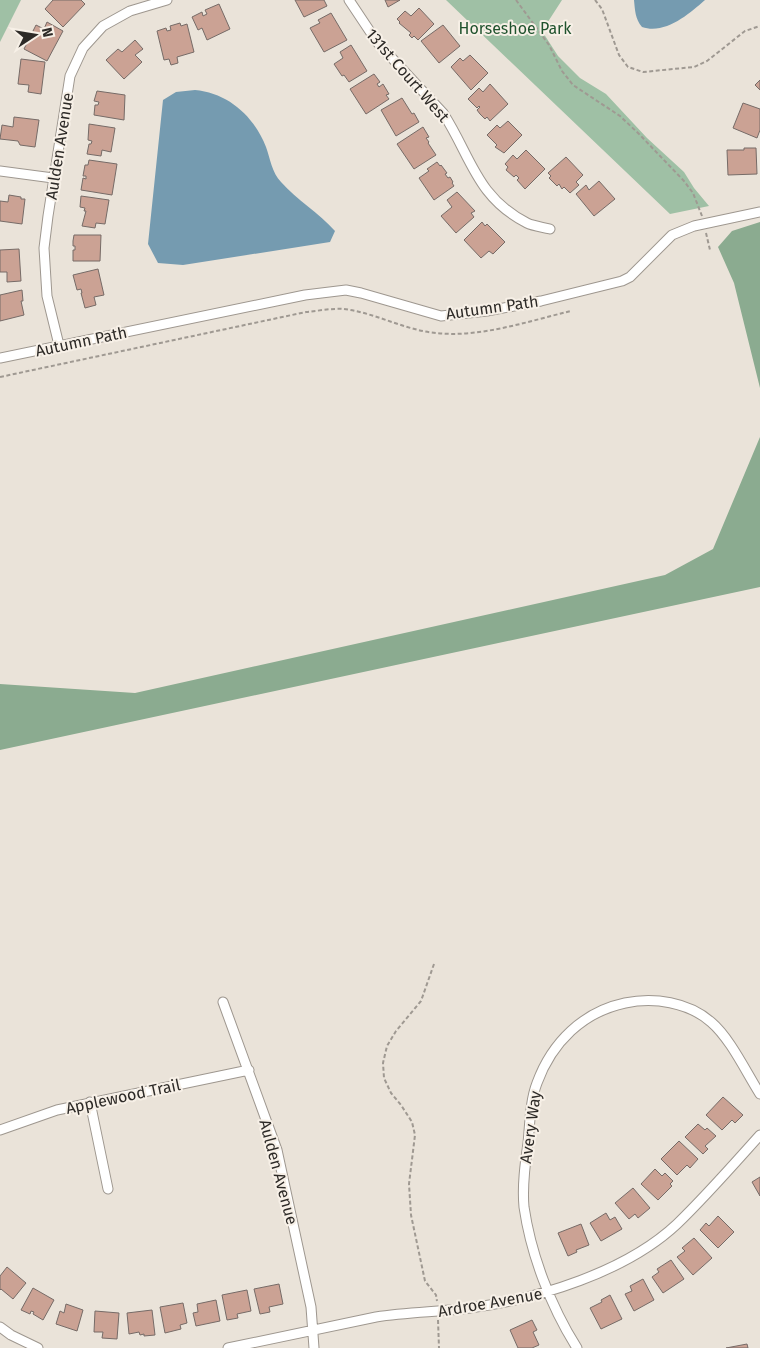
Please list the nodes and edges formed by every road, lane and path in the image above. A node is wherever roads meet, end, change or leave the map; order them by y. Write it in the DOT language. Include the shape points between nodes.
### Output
graph roads {
  1 [pos="167,0"];
  2 [pos="349,0"];
  3 [pos="516,0"];
  4 [pos="595,0"];
  5 [pos="760,26"];
  6 [pos="0,171"];
  7 [pos="53,178"];
  8 [pos="684,181"];
  9 [pos="760,212"];
  10 [pos="550,229"];
  11 [pos="571,311"];
  12 [pos="59,345"];
  13 [pos="0,358"];
  14 [pos="0,377"];
  15 [pos="434,964"];
  16 [pos="223,1002"];
  17 [pos="249,1070"];
  18 [pos="760,1094"];
  19 [pos="90,1102"];
  20 [pos="0,1130"];
  21 [pos="760,1136"];
  22 [pos="108,1189"];
  23 [pos="549,1292"];
  24 [pos="437,1312"];
  25 [pos="0,1327"];
  26 [pos="313,1330"];
  27 [pos="38,1348"];
  28 [pos="228,1348"];
  29 [pos="314,1348"];
  30 [pos="439,1348"];
  31 [pos="577,1348"];
  1 -- 7 [label="street, Aulden Avenue" via="116,17 95,32 83,48 73,66 68,86"];
  2 -- 10 [label="street, 131st Court West" via="377,42 443,113 489,194 528,223"];
  3 -- 8 [label="path" via="573,85 620,116"];
  4 -- 5 [label="path" via="602,9 619,54 628,67 644,72 694,67 746,31"];
  6 -- 7 [label="street"];
  7 -- 12 [label="street, Aulden Avenue" via="44,264 47,296"];
  9 -- 12 [label="street, Autumn Path" via="694,226 672,235 622,281 541,301 441,316 361,292 329,291"];
  11 -- 14 [label="path" via="462,334 418,331 342,309 306,312"];
  12 -- 13 [label="street, Autumn Path"];
  15 -- 24 [label="path" via="421,1001 396,1031 387,1046 383,1063 390,1093 412,1122 415,1135 409,1184 411,1214 426,1281 436,1295"];
  16 -- 17 [label="street, Aulden Avenue"];
  17 -- 19 [label="street, Applewood Trail"];
  17 -- 26 [label="street, Aulden Avenue" via="277,1150 311,1307"];
  18 -- 23 [label="street, Avery Way" via="712,1022 693,1010 668,1001 615,1005 573,1027 554,1051 537,1082 524,1178 524,1206 534,1250"];
  19 -- 20 [label="street, Applewood Trail"];
  19 -- 22 [label="street"];
  21 -- 23 [label="street, Ardroe Avenue" via="676,1225 649,1246 612,1267"];
  23 -- 24 [label="street, Ardroe Avenue"];
  23 -- 31 [label="street, Avery Way"];
  24 -- 26 [label="street, Ardroe Avenue" via="398,1313"];
  24 -- 30 [label="path"];
  25 -- 27 [label="street"];
  26 -- 28 [label="street, Ardroe Avenue"];
  26 -- 29 [label="street, Aulden Avenue"];
}
